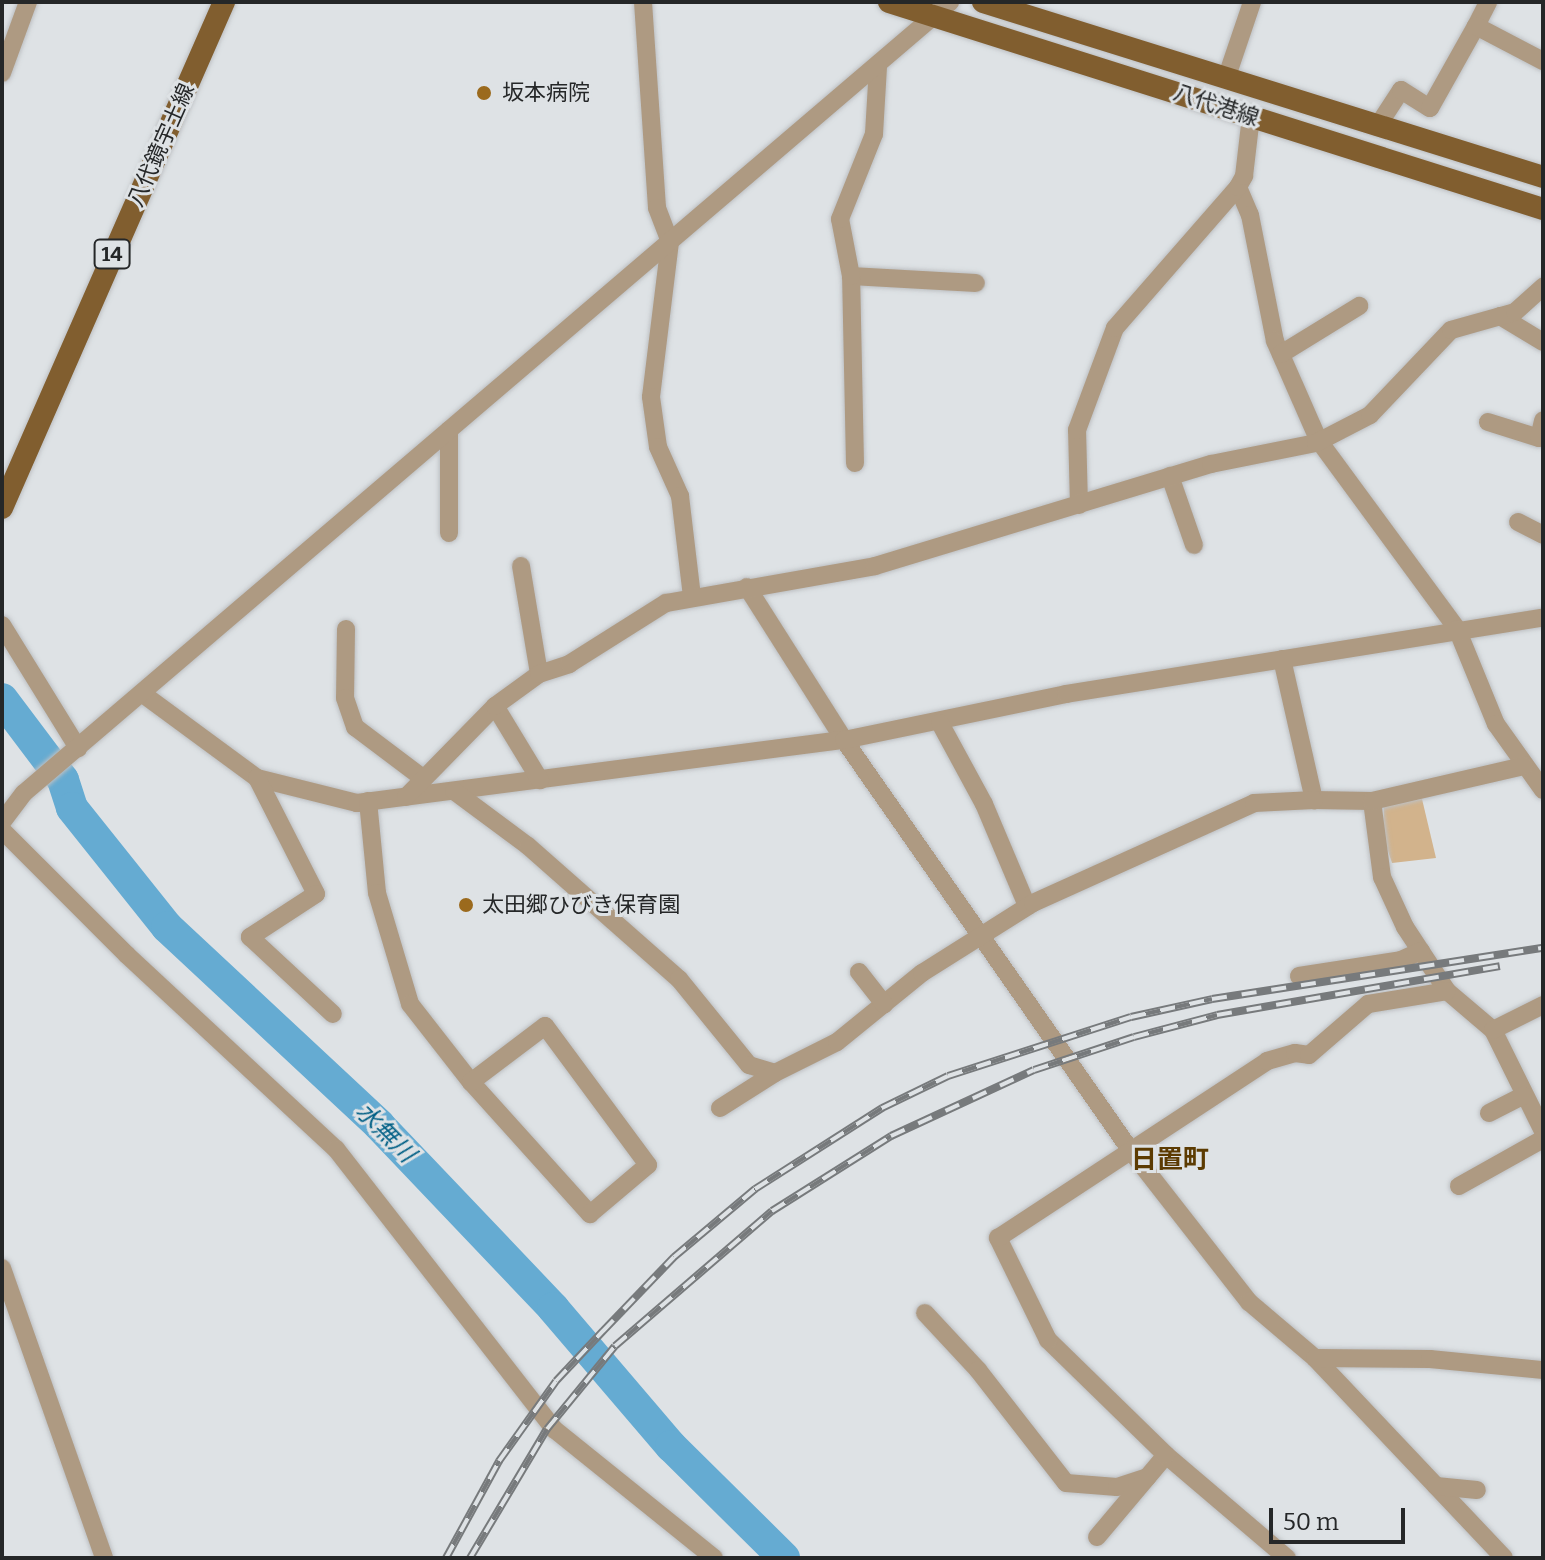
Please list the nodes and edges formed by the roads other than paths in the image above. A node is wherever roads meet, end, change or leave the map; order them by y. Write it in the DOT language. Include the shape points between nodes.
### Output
graph roads {
  1 [pos="28,2"];
  2 [pos="224,2"];
  3 [pos="643,2"];
  4 [pos="889,2"];
  5 [pos="983,2"];
  6 [pos="1252,2"];
  7 [pos="1488,2"];
  8 [pos="941,8"];
  9 [pos="1476,26"];
  10 [pos="1543,61"];
  11 [pos="878,67"];
  12 [pos="2,73"];
  13 [pos="1226,79"];
  14 [pos="1251,116"];
  15 [pos="1377,127"];
  16 [pos="1543,177"];
  17 [pos="1238,187"];
  18 [pos="1543,209"];
  19 [pos="670,242"];
  20 [pos="851,276"];
  21 [pos="976,283"];
  22 [pos="1543,287"];
  23 [pos="1359,306"];
  24 [pos="1500,316"];
  25 [pos="1543,342"];
  26 [pos="1281,354"];
  27 [pos="1488,422"];
  28 [pos="449,430"];
  29 [pos="1542,432"];
  30 [pos="1319,441"];
  31 [pos="855,463"];
  32 [pos="1170,476"];
  33 [pos="1079,505"];
  34 [pos="2,508"];
  35 [pos="1518,522"];
  36 [pos="449,533"];
  37 [pos="1543,535"];
  38 [pos="1194,545"];
  39 [pos="521,566"];
  40 [pos="747,587"];
  41 [pos="692,596"];
  42 [pos="1542,614"];
  43 [pos="2,625"];
  44 [pos="346,629"];
  45 [pos="1457,629"];
  46 [pos="1282,659"];
  47 [pos="539,674"];
  48 [pos="143,694"];
  49 [pos="495,706"];
  50 [pos="940,723"];
  51 [pos="844,740"];
  52 [pos="73,752"];
  53 [pos="1533,768"];
  54 [pos="257,778"];
  55 [pos="424,779"];
  56 [pos="540,780"];
  57 [pos="1543,790"];
  58 [pos="454,791"];
  59 [pos="406,797"];
  60 [pos="1314,800"];
  61 [pos="368,801"];
  62 [pos="1372,801"];
  63 [pos="2,822"];
  64 [pos="5,840"];
  65 [pos="1027,906"];
  66 [pos="979,938"];
  67 [pos="1421,951"];
  68 [pos="859,972"];
  69 [pos="1299,976"];
  70 [pos="1447,991"];
  71 [pos="884,1004"];
  72 [pos="1543,1005"];
  73 [pos="333,1014"];
  74 [pos="1493,1030"];
  75 [pos="775,1073"];
  76 [pos="471,1082"];
  77 [pos="1523,1096"];
  78 [pos="720,1108"];
  79 [pos="1489,1113"];
  80 [pos="1543,1131"];
  81 [pos="1543,1139"];
  82 [pos="1131,1151"];
  83 [pos="1459,1186"];
  84 [pos="2,1268"];
  85 [pos="925,1313"];
  86 [pos="1315,1358"];
  87 [pos="1543,1370"];
  88 [pos="1166,1455"];
  89 [pos="1147,1477"];
  90 [pos="1436,1486"];
  91 [pos="1477,1490"];
  92 [pos="1097,1537"];
  93 [pos="104,1558"];
  94 [pos="714,1558"];
  95 [pos="1287,1558"];
  96 [pos="1504,1558"];
  1 -- 12 [label="street"];
  2 -- 34 [label="main road, 八代鏡宇土線 / 14"];
  3 -- 19 [label="street" via="646,111 657,208"];
  4 -- 8 [label="main road, 八代港線"];
  5 -- 13 [label="main road, 八代港線"];
  6 -- 13 [label="street"];
  7 -- 9 [label="street"];
  8 -- 11 [label="street"];
  8 -- 14 [label="main road, 八代港線"];
  9 -- 10 [label="street"];
  9 -- 15 [label="street" via="1430,108 1401,90"];
  11 -- 19 [label="street"];
  11 -- 20 [label="street" via="874,134 840,219"];
  13 -- 15 [label="main road, 八代港線"];
  14 -- 17 [label="street"];
  14 -- 18 [label="main road, 八代港線"];
  15 -- 16 [label="main road, 八代港線"];
  17 -- 26 [label="street" via="1250,215"];
  17 -- 33 [label="street" via="1223,211 1115,328 1077,430"];
  19 -- 28 [label="street"];
  19 -- 41 [label="street" via="651,397 658,447 680,496"];
  20 -- 21 [label="street"];
  20 -- 31 [label="street"];
  22 -- 24 [label="street" via="1515,312"];
  23 -- 26 [label="street"];
  24 -- 25 [label="street"];
  24 -- 30 [label="street" via="1451,330 1370,415"];
  26 -- 30 [label="street"];
  27 -- 29 [label="street"];
  28 -- 36 [label="street"];
  28 -- 48 [label="street"];
  30 -- 32 [label="street"];
  30 -- 45 [label="street"];
  32 -- 33 [label="street"];
  32 -- 38 [label="street"];
  33 -- 40 [label="street" via="875,566"];
  35 -- 37 [label="street"];
  39 -- 47 [label="street"];
  40 -- 41 [label="street"];
  40 -- 51 [label="street"];
  41 -- 47 [label="street" via="638,617 569,664"];
  42 -- 45 [label="street"];
  43 -- 52 [label="street"];
  44 -- 55 [label="street" via="345,698 355,727"];
  45 -- 46 [label="street"];
  45 -- 53 [label="street" via="1496,724"];
  46 -- 50 [label="street" via="1066,694"];
  46 -- 60 [label="street"];
  47 -- 49 [label="street"];
  48 -- 52 [label="street"];
  48 -- 54 [label="street"];
  49 -- 55 [label="street"];
  49 -- 56 [label="street"];
  50 -- 51 [label="street" via="936,717"];
  50 -- 65 [label="street" via="984,804"];
  51 -- 56 [label="street"];
  51 -- 66 [label="street"];
  52 -- 63 [label="street" via="24,793"];
  53 -- 57 [label="street"];
  53 -- 62 [label="street"];
  54 -- 61 [label="street" via="304,794"];
  54 -- 73 [label="street" via="316,894 243,932"];
  55 -- 59 [label="street"];
  56 -- 58 [label="street"];
  58 -- 59 [label="street"];
  58 -- 75 [label="street" via="528,846 679,979 749,1065"];
  59 -- 61 [label="street"];
  60 -- 62 [label="street"];
  60 -- 65 [label="street" via="1254,803"];
  61 -- 76 [label="street" via="377,893 410,1004"];
  62 -- 67 [label="street" via="1382,877"];
  64 -- 94 [label="street" via="336,1149 555,1430"];
  65 -- 66 [label="street"];
  66 -- 71 [label="street"];
  66 -- 82 [label="street"];
  67 -- 69 [label="street" via="1401,960"];
  67 -- 70 [label="street"];
  68 -- 71 [label="street"];
  70 -- 74 [label="street"];
  70 -- 82 [label="street" via="1368,1004 1309,1055 1267,1061"];
  71 -- 75 [label="street" via="811,1058"];
  72 -- 74 [label="street"];
  74 -- 77 [label="street"];
  75 -- 78 [label="street"];
  76 -- 76 [label="street" via="590,1214 648,1165 545,1026"];
  77 -- 79 [label="street"];
  77 -- 80 [label="street"];
  81 -- 83 [label="street"];
  82 -- 86 [label="street" via="1249,1302"];
  82 -- 88 [label="street" via="998,1238 1048,1340"];
  84 -- 93 [label="street"];
  85 -- 89 [label="street" via="978,1370 1066,1483 1117,1487"];
  86 -- 87 [label="street" via="1430,1359"];
  86 -- 90 [label="street"];
  88 -- 89 [label="street"];
  88 -- 95 [label="street"];
  89 -- 92 [label="street"];
  90 -- 91 [label="street"];
  90 -- 96 [label="street"];
}
